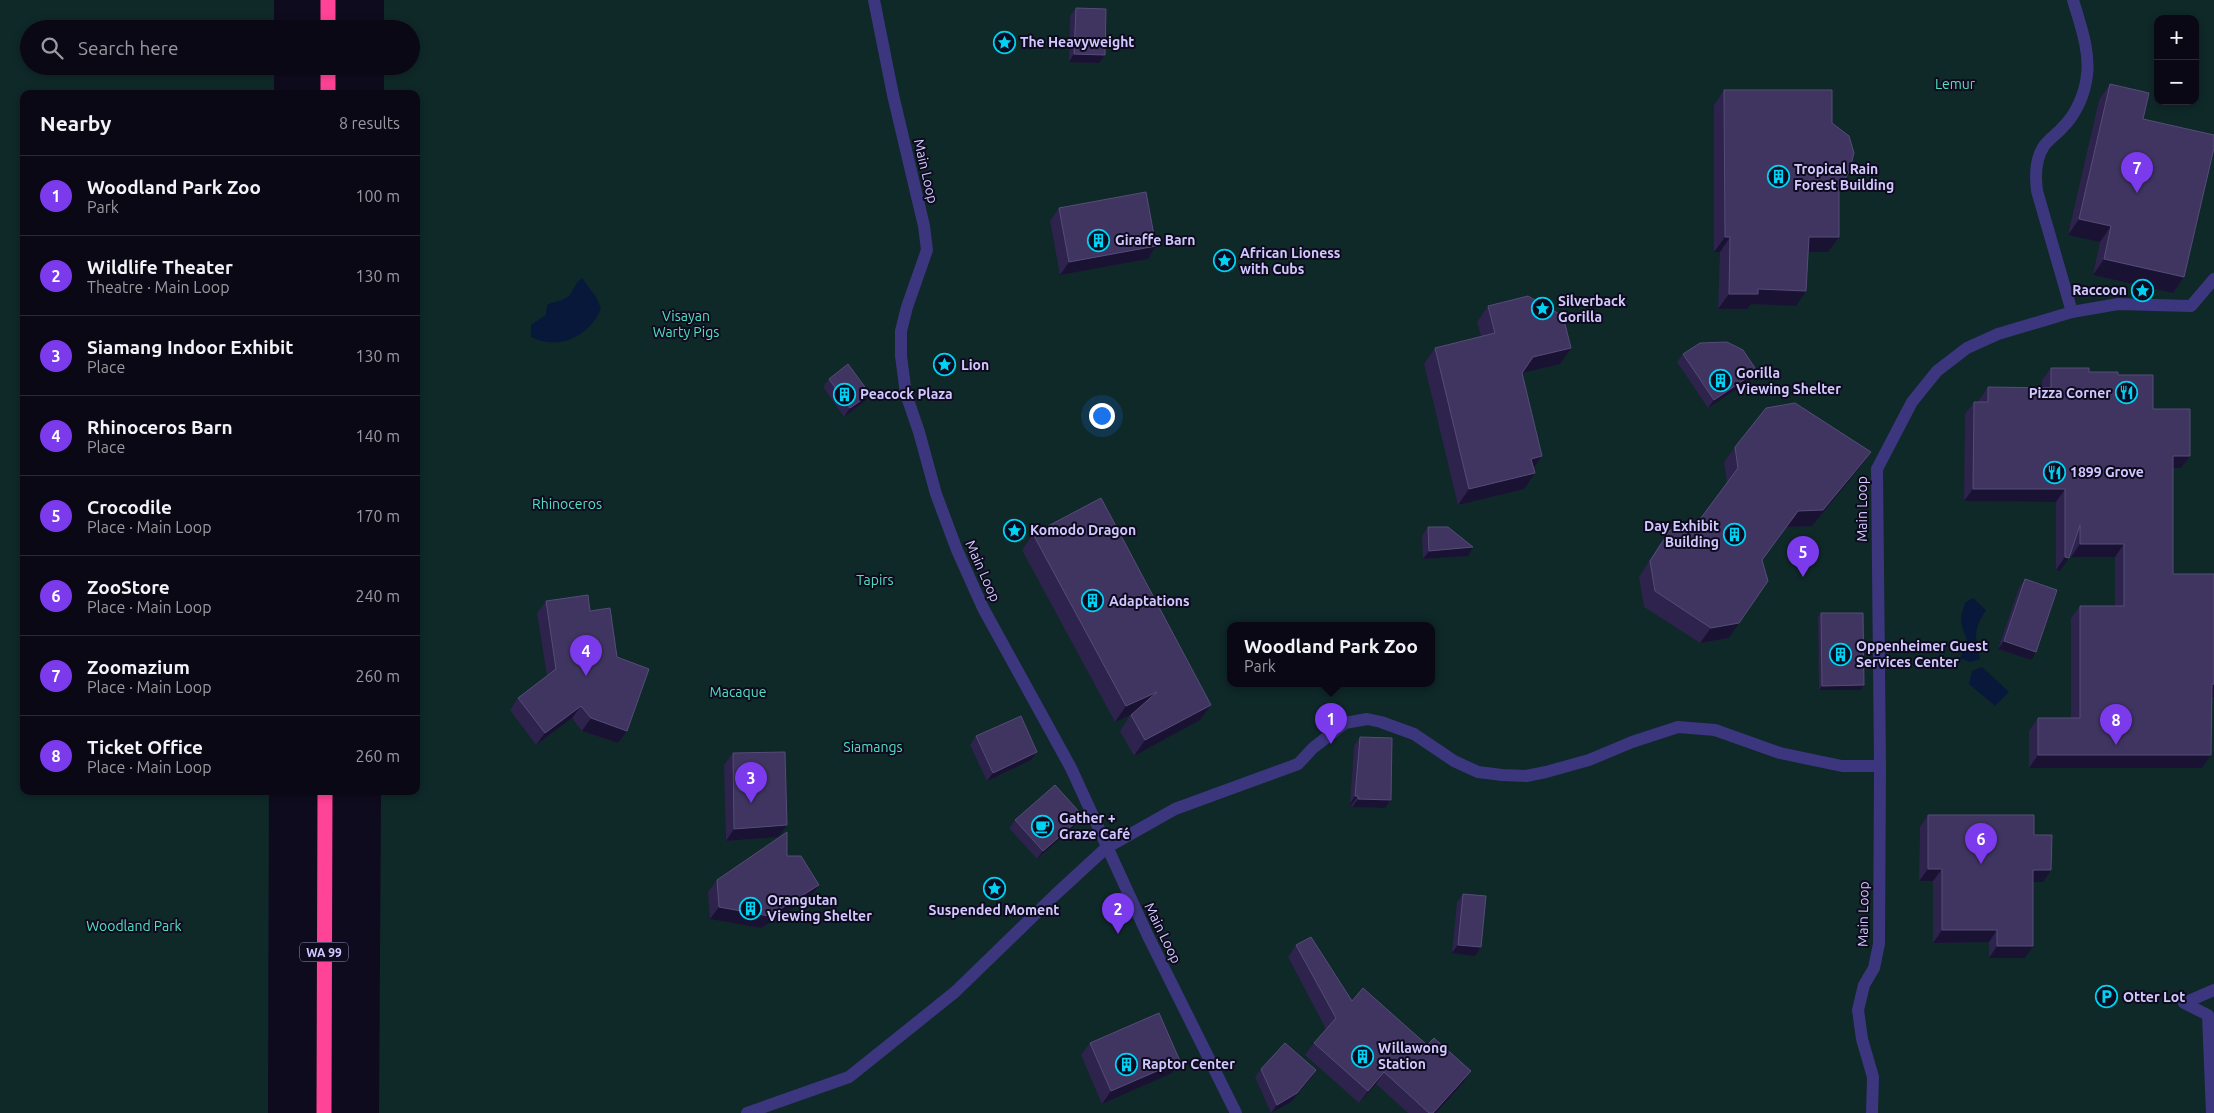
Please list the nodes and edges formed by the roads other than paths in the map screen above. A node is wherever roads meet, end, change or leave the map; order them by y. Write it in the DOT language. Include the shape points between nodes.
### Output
graph roads {
  1 [pos="328,0"];
  2 [pos="874,0"];
  3 [pos="2073,0"];
  4 [pos="328,20"];
  5 [pos="328,75"];
  6 [pos="328,90"];
  7 [pos="2214,279"];
  8 [pos="2072,312"];
  9 [pos="1880,766"];
  10 [pos="325,795"];
  11 [pos="1106,848"];
  12 [pos="2214,990"];
  13 [pos="324,1113"];
  14 [pos="747,1113"];
  15 [pos="1236,1113"];
  16 [pos="1872,1113"];
  17 [pos="2212,1113"];
  1 -- 4 [label="highway"];
  2 -- 11 [label="street, Main Loop" via="924,226 926,250 901,331 900,356 906,394 936,494 982,608 1071,768"];
  3 -- 8 [label="street" via="2088,60 2084,91 2069,120 2044,145 2035,176 2036,191"];
  5 -- 6 [label="highway"];
  7 -- 8 [label="street, Main Loop" via="2191,306 2118,304"];
  8 -- 9 [label="street, Main Loop" via="1983,340 1936,371 1912,402 1877,469"];
  9 -- 11 [label="street" via="1826,763 1780,752 1715,730 1678,727 1589,760 1546,772 1502,776 1478,772 1454,761 1414,734 1367,719 1354,720 1338,727 1298,764 1175,809"];
  9 -- 16 [label="street, Main Loop" via="1879,944 1874,968 1864,985 1858,1010 1873,1078"];
  10 -- 13 [label="highway, WA 99"];
  11 -- 14 [label="street" via="955,992 849,1076"];
  11 -- 15 [label="street, Main Loop"];
  12 -- 17 [label="street" via="2184,1003 2208,1015"];
}
